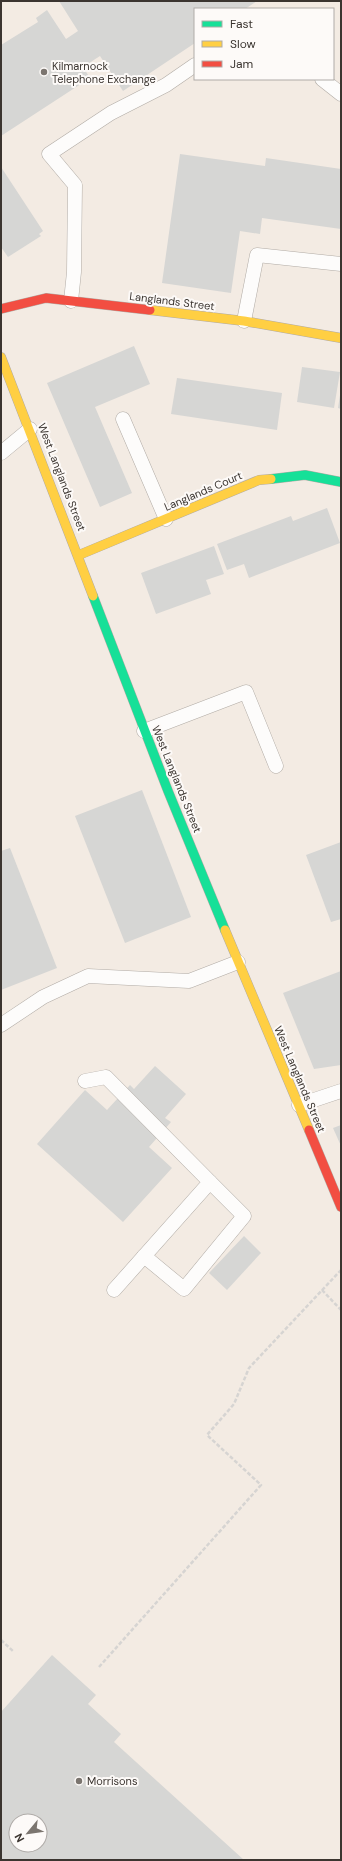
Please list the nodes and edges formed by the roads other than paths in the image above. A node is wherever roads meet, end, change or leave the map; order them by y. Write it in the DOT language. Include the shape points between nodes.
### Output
graph roads {
  1 [pos="194,66"];
  2 [pos="323,80"];
  3 [pos="341,94"];
  4 [pos="341,264"];
  5 [pos="71,301"];
  6 [pos="1,309"];
  7 [pos="244,322"];
  8 [pos="341,338"];
  9 [pos="1,356"];
  10 [pos="123,419"];
  11 [pos="30,429"];
  12 [pos="1,453"];
  13 [pos="341,482"];
  14 [pos="166,519"];
  15 [pos="79,555"];
  16 [pos="144,731"];
  17 [pos="276,766"];
  18 [pos="238,962"];
  19 [pos="1,1025"];
  20 [pos="84,1081"];
  21 [pos="341,1091"];
  22 [pos="299,1105"];
  23 [pos="210,1182"];
  24 [pos="341,1207"];
  25 [pos="144,1256"];
  26 [pos="114,1290"];
  1 -- 5 [label="lane" via="166,85 111,113 49,154 75,185"];
  2 -- 3 [label="lane"];
  4 -- 7 [label="lane" via="257,255"];
  5 -- 6 [label="street, Langlands Street" via="46,298"];
  5 -- 7 [label="street, Langlands Street"];
  7 -- 8 [label="street, Langlands Street"];
  9 -- 11 [label="street, West Langlands Street"];
  10 -- 14 [label="lane"];
  11 -- 12 [label="lane"];
  11 -- 15 [label="street, West Langlands Street"];
  13 -- 14 [label="street, Langlands Court" via="305,475 259,480"];
  14 -- 15 [label="street, Langlands Court"];
  15 -- 16 [label="street, West Langlands Street"];
  16 -- 17 [label="lane" via="246,692"];
  16 -- 18 [label="street, West Langlands Street"];
  18 -- 19 [label="lane" via="189,981 88,976 44,997"];
  18 -- 22 [label="street, West Langlands Street"];
  20 -- 23 [label="lane" via="106,1078"];
  21 -- 22 [label="lane"];
  22 -- 24 [label="street, West Langlands Street"];
  23 -- 25 [label="lane"];
  23 -- 25 [label="lane" via="244,1216 184,1289"];
  25 -- 26 [label="lane"];
}
